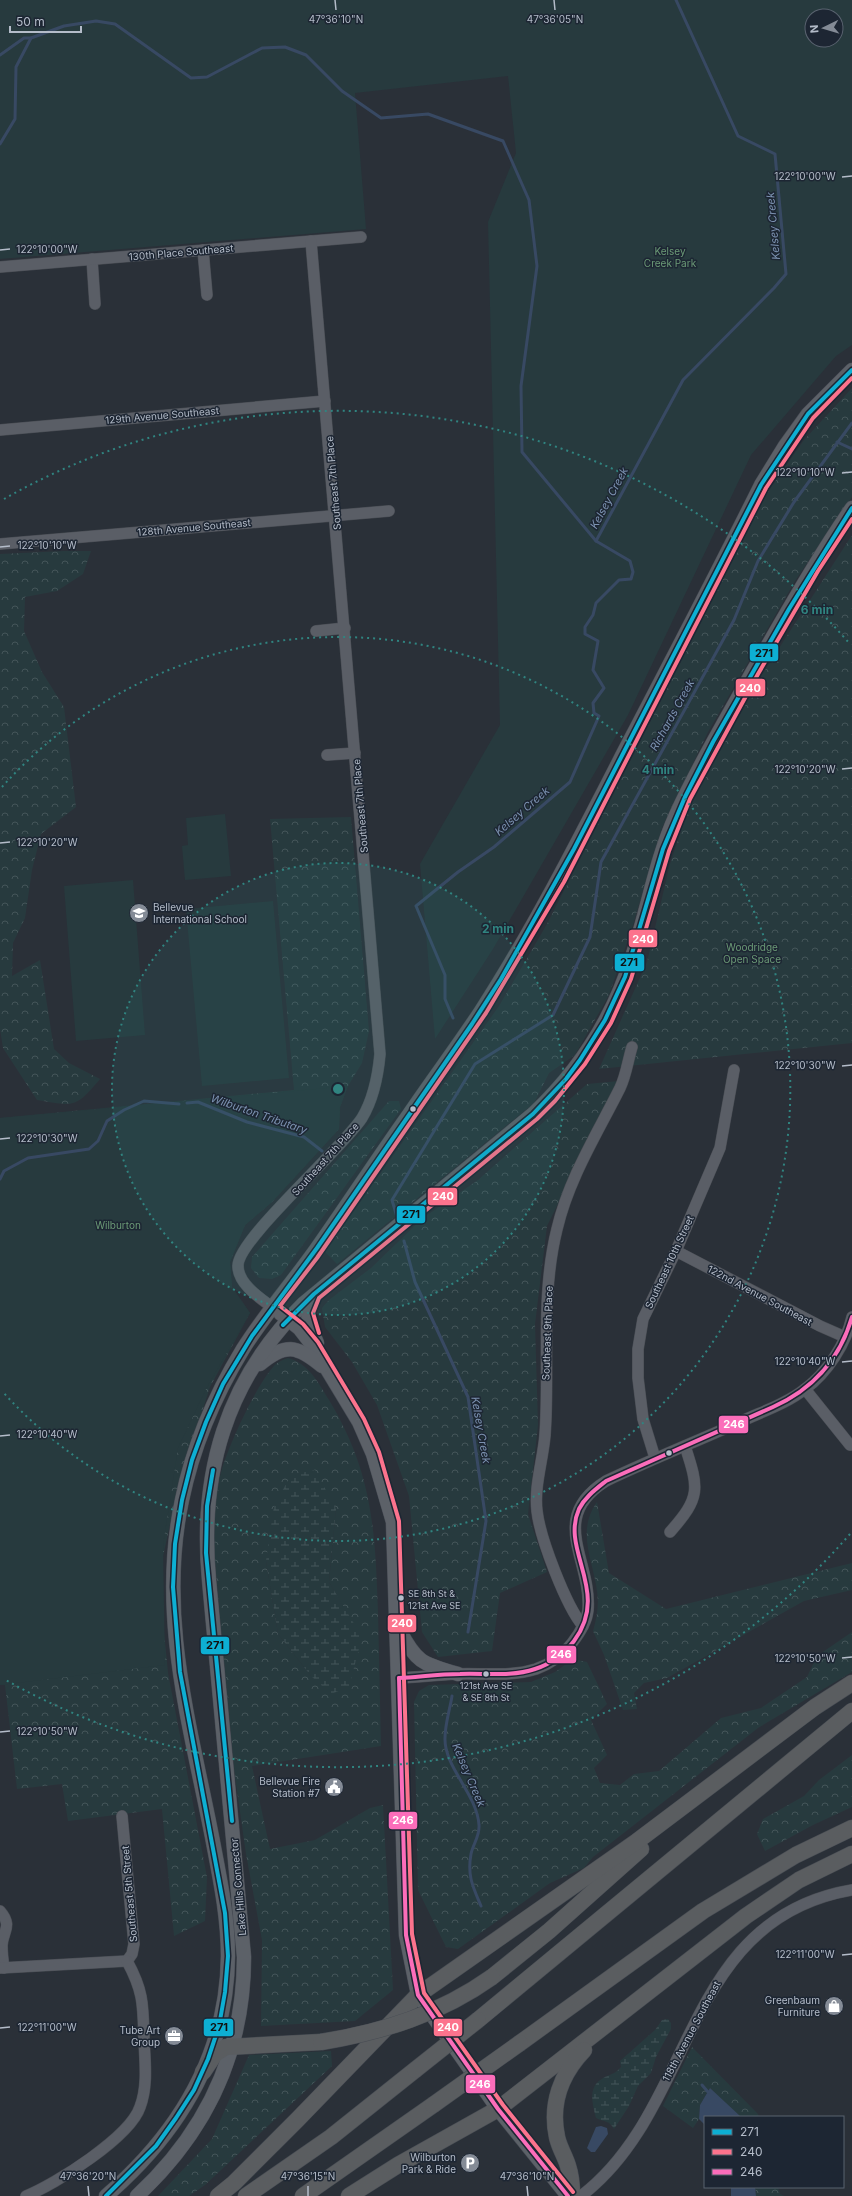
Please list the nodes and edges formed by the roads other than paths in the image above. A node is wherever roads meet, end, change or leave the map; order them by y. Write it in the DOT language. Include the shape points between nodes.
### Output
graph roads {
  1 [pos="361,237"];
  2 [pos="311,241"];
  3 [pos="203,250"];
  4 [pos="92,259"];
  5 [pos="0,267"];
  6 [pos="207,295"];
  7 [pos="95,304"];
  8 [pos="852,370"];
  9 [pos="325,401"];
  10 [pos="0,430"];
  11 [pos="852,508"];
  12 [pos="389,511"];
  13 [pos="336,515"];
  14 [pos="0,544"];
  15 [pos="345,628"];
  16 [pos="316,631"];
  17 [pos="355,753"];
  18 [pos="327,755"];
  19 [pos="632,1047"];
  20 [pos="734,1070"];
  21 [pos="676,1251"];
  22 [pos="314,1294"];
  23 [pos="272,1307"];
  24 [pos="852,1317"];
  25 [pos="288,1319"];
  26 [pos="845,1337"];
  27 [pos="328,1371"];
  28 [pos="251,1372"];
  29 [pos="805,1389"];
  30 [pos="850,1445"];
  31 [pos="685,1446"];
  32 [pos="655,1458"];
  33 [pos="670,1532"];
  34 [pos="398,1626"];
  35 [pos="583,1626"];
  36 [pos="458,1674"];
  37 [pos="399,1678"];
  38 [pos="852,1683"];
  39 [pos="852,1711"];
  40 [pos="709,1788"];
  41 [pos="122,1816"];
  42 [pos="852,1828"];
  43 [pos="852,1854"];
  44 [pos="852,1890"];
  45 [pos="0,1911"];
  46 [pos="127,1961"];
  47 [pos="2,1968"];
  48 [pos="418,1996"];
  49 [pos="623,2010"];
  50 [pos="239,2045"];
  51 [pos="203,2072"];
  52 [pos="498,2109"];
  53 [pos="26,2196"];
  54 [pos="106,2196"];
  55 [pos="137,2196"];
  56 [pos="218,2196"];
  57 [pos="246,2196"];
  58 [pos="303,2196"];
  59 [pos="349,2196"];
  60 [pos="568,2196"];
  61 [pos="572,2196"];
  62 [pos="581,2196"];
  1 -- 2 [label="street, 130th Place Southeast"];
  2 -- 3 [label="street, 130th Place Southeast"];
  2 -- 9 [label="street, Southeast 7th Place"];
  3 -- 4 [label="street, 130th Place Southeast"];
  3 -- 6 [label="street"];
  4 -- 5 [label="street, 130th Place Southeast"];
  4 -- 7 [label="street"];
  8 -- 23 [label="main road, Lake Hills Connector" via="808,414 761,485 558,879 482,1010 312,1255"];
  9 -- 10 [label="street, 129th Avenue Southeast"];
  9 -- 13 [label="street, Southeast 7th Place"];
  11 -- 22 [label="main road, Lake Hills Connector" via="796,596 684,797 662,850 624,981 605,1022 579,1065 533,1114"];
  12 -- 13 [label="street, 128th Avenue Southeast"];
  13 -- 14 [label="street, 128th Avenue Southeast"];
  13 -- 15 [label="street, Southeast 7th Place"];
  15 -- 16 [label="street"];
  15 -- 17 [label="street, Southeast 7th Place"];
  17 -- 18 [label="street"];
  17 -- 23 [label="street, Southeast 7th Place" via="380,1054 378,1074 369,1104 353,1130 241,1253 238,1267 242,1278 254,1293"];
  19 -- 35 [label="street, Southeast 9th Place" via="621,1086 569,1191 557,1229 549,1270 545,1435 537,1511 558,1580"];
  20 -- 21 [label="street, Southeast 10th Street" via="720,1148"];
  21 -- 26 [label="street, 122nd Avenue Southeast"];
  21 -- 32 [label="street, Southeast 10th Street" via="643,1319 638,1349 640,1401"];
  22 -- 25 [label="main road, Lake Hills Connector"];
  22 -- 27 [label="main road" via="307,1318"];
  23 -- 25 [label="main road"];
  23 -- 51 [label="main road, Lake Hills Connector" via="233,1366 202,1430 186,1480 176,1529 173,1627 179,1672 220,1881 228,1944 222,2014"];
  24 -- 26 [label="street"];
  25 -- 27 [label="main road" via="313,1346"];
  25 -- 28 [label="main road, Lake Hills Connector"];
  26 -- 29 [label="street" via="821,1374"];
  27 -- 28 [label="main road" via="309,1355 292,1349 276,1352"];
  27 -- 34 [label="main road" via="359,1422 383,1483 393,1522"];
  28 -- 50 [label="main road, Lake Hills Connector" via="232,1406 215,1457 209,1487 206,1529 244,1957"];
  29 -- 30 [label="street"];
  29 -- 31 [label="street" via="774,1407"];
  31 -- 32 [label="street"];
  31 -- 33 [label="street" via="695,1478 695,1494 687,1514"];
  32 -- 35 [label="street" via="593,1489 581,1506 577,1516 575,1540 588,1601 588,1612"];
  34 -- 36 [label="main road" via="411,1652 420,1660"];
  34 -- 37 [label="main road"];
  35 -- 36 [label="street" via="558,1658 540,1667 521,1672"];
  36 -- 37 [label="street"];
  37 -- 48 [label="main road" via="406,1935"];
  38 -- 40 [label="highway"];
  39 -- 57 [label="highway, bridge" via="478,2020 331,2137"];
  40 -- 48 [label="highway"];
  40 -- 50 [label="highway, bridge" via="549,1931 471,1992 437,2010 374,2032 321,2042"];
  41 -- 46 [label="street, Southeast 5th Street" via="134,1944"];
  42 -- 58 [label="highway, bridge" via="796,1855 709,1907"];
  43 -- 49 [label="highway" via="799,1880 766,1902"];
  44 -- 62 [label="street, 118th Avenue Southeast" via="824,1897 791,1911 765,1928 730,1962 712,1989 636,2134 607,2173"];
  45 -- 47 [label="street" via="7,1925 2,1944"];
  46 -- 47 [label="street"];
  46 -- 53 [label="street" via="139,1984 143,2007 145,2078 140,2108 125,2130 72,2172"];
  48 -- 52 [label="main road"];
  48 -- 56 [label="highway" via="298,2119"];
  49 -- 52 [label="highway"];
  49 -- 61 [label="highway" via="570,2065 558,2091 555,2122 557,2138 568,2167"];
  50 -- 51 [label="highway" via="215,2054"];
  50 -- 55 [label="main road, Lake Hills Connector" via="194,2132 160,2175"];
  51 -- 54 [label="main road, Lake Hills Connector" via="162,2140 129,2176"];
  52 -- 59 [label="highway" via="398,2165"];
  52 -- 60 [label="main road"];
}
